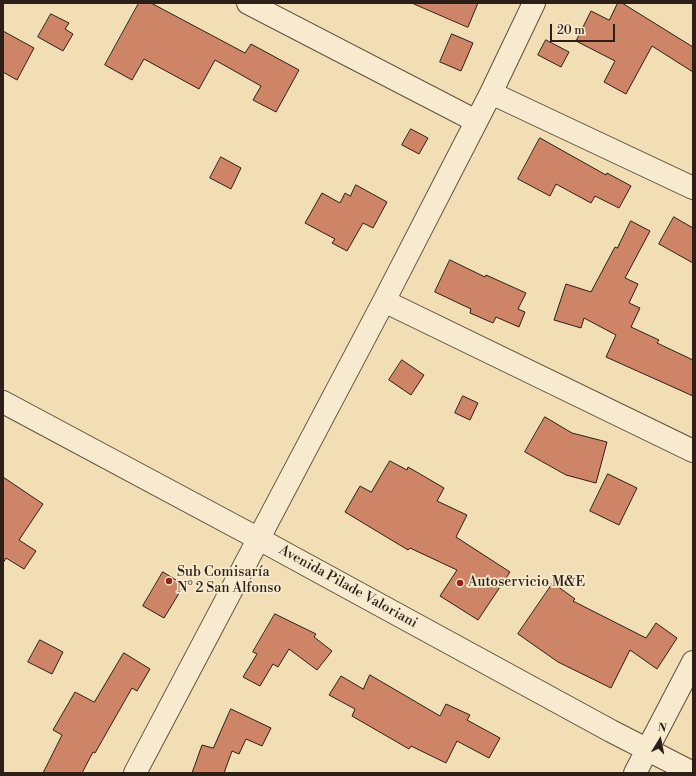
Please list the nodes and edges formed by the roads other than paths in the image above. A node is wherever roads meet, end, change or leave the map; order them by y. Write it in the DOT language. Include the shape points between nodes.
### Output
graph roads {
  1 [pos="248,3"];
  2 [pos="534,3"];
  3 [pos="491,93"];
  4 [pos="476,121"];
  5 [pos="693,188"];
  6 [pos="384,301"];
  7 [pos="3,402"];
  8 [pos="693,451"];
  9 [pos="259,538"];
  10 [pos="693,662"];
  11 [pos="648,750"];
  12 [pos="135,773"];
  13 [pos="635,773"];
  14 [pos="693,773"];
  1 -- 4 [label="street"];
  2 -- 3 [label="street"];
  3 -- 4 [label="street"];
  3 -- 5 [label="street"];
  4 -- 6 [label="street"];
  6 -- 8 [label="street"];
  6 -- 9 [label="street"];
  7 -- 9 [label="street, Avenida Pilade Valoriani"];
  9 -- 11 [label="street, Avenida Pilade Valoriani"];
  9 -- 12 [label="street"];
  10 -- 11 [label="street"];
  11 -- 13 [label="street"];
  11 -- 14 [label="street, Avenida Pilade Valoriani"];
}
